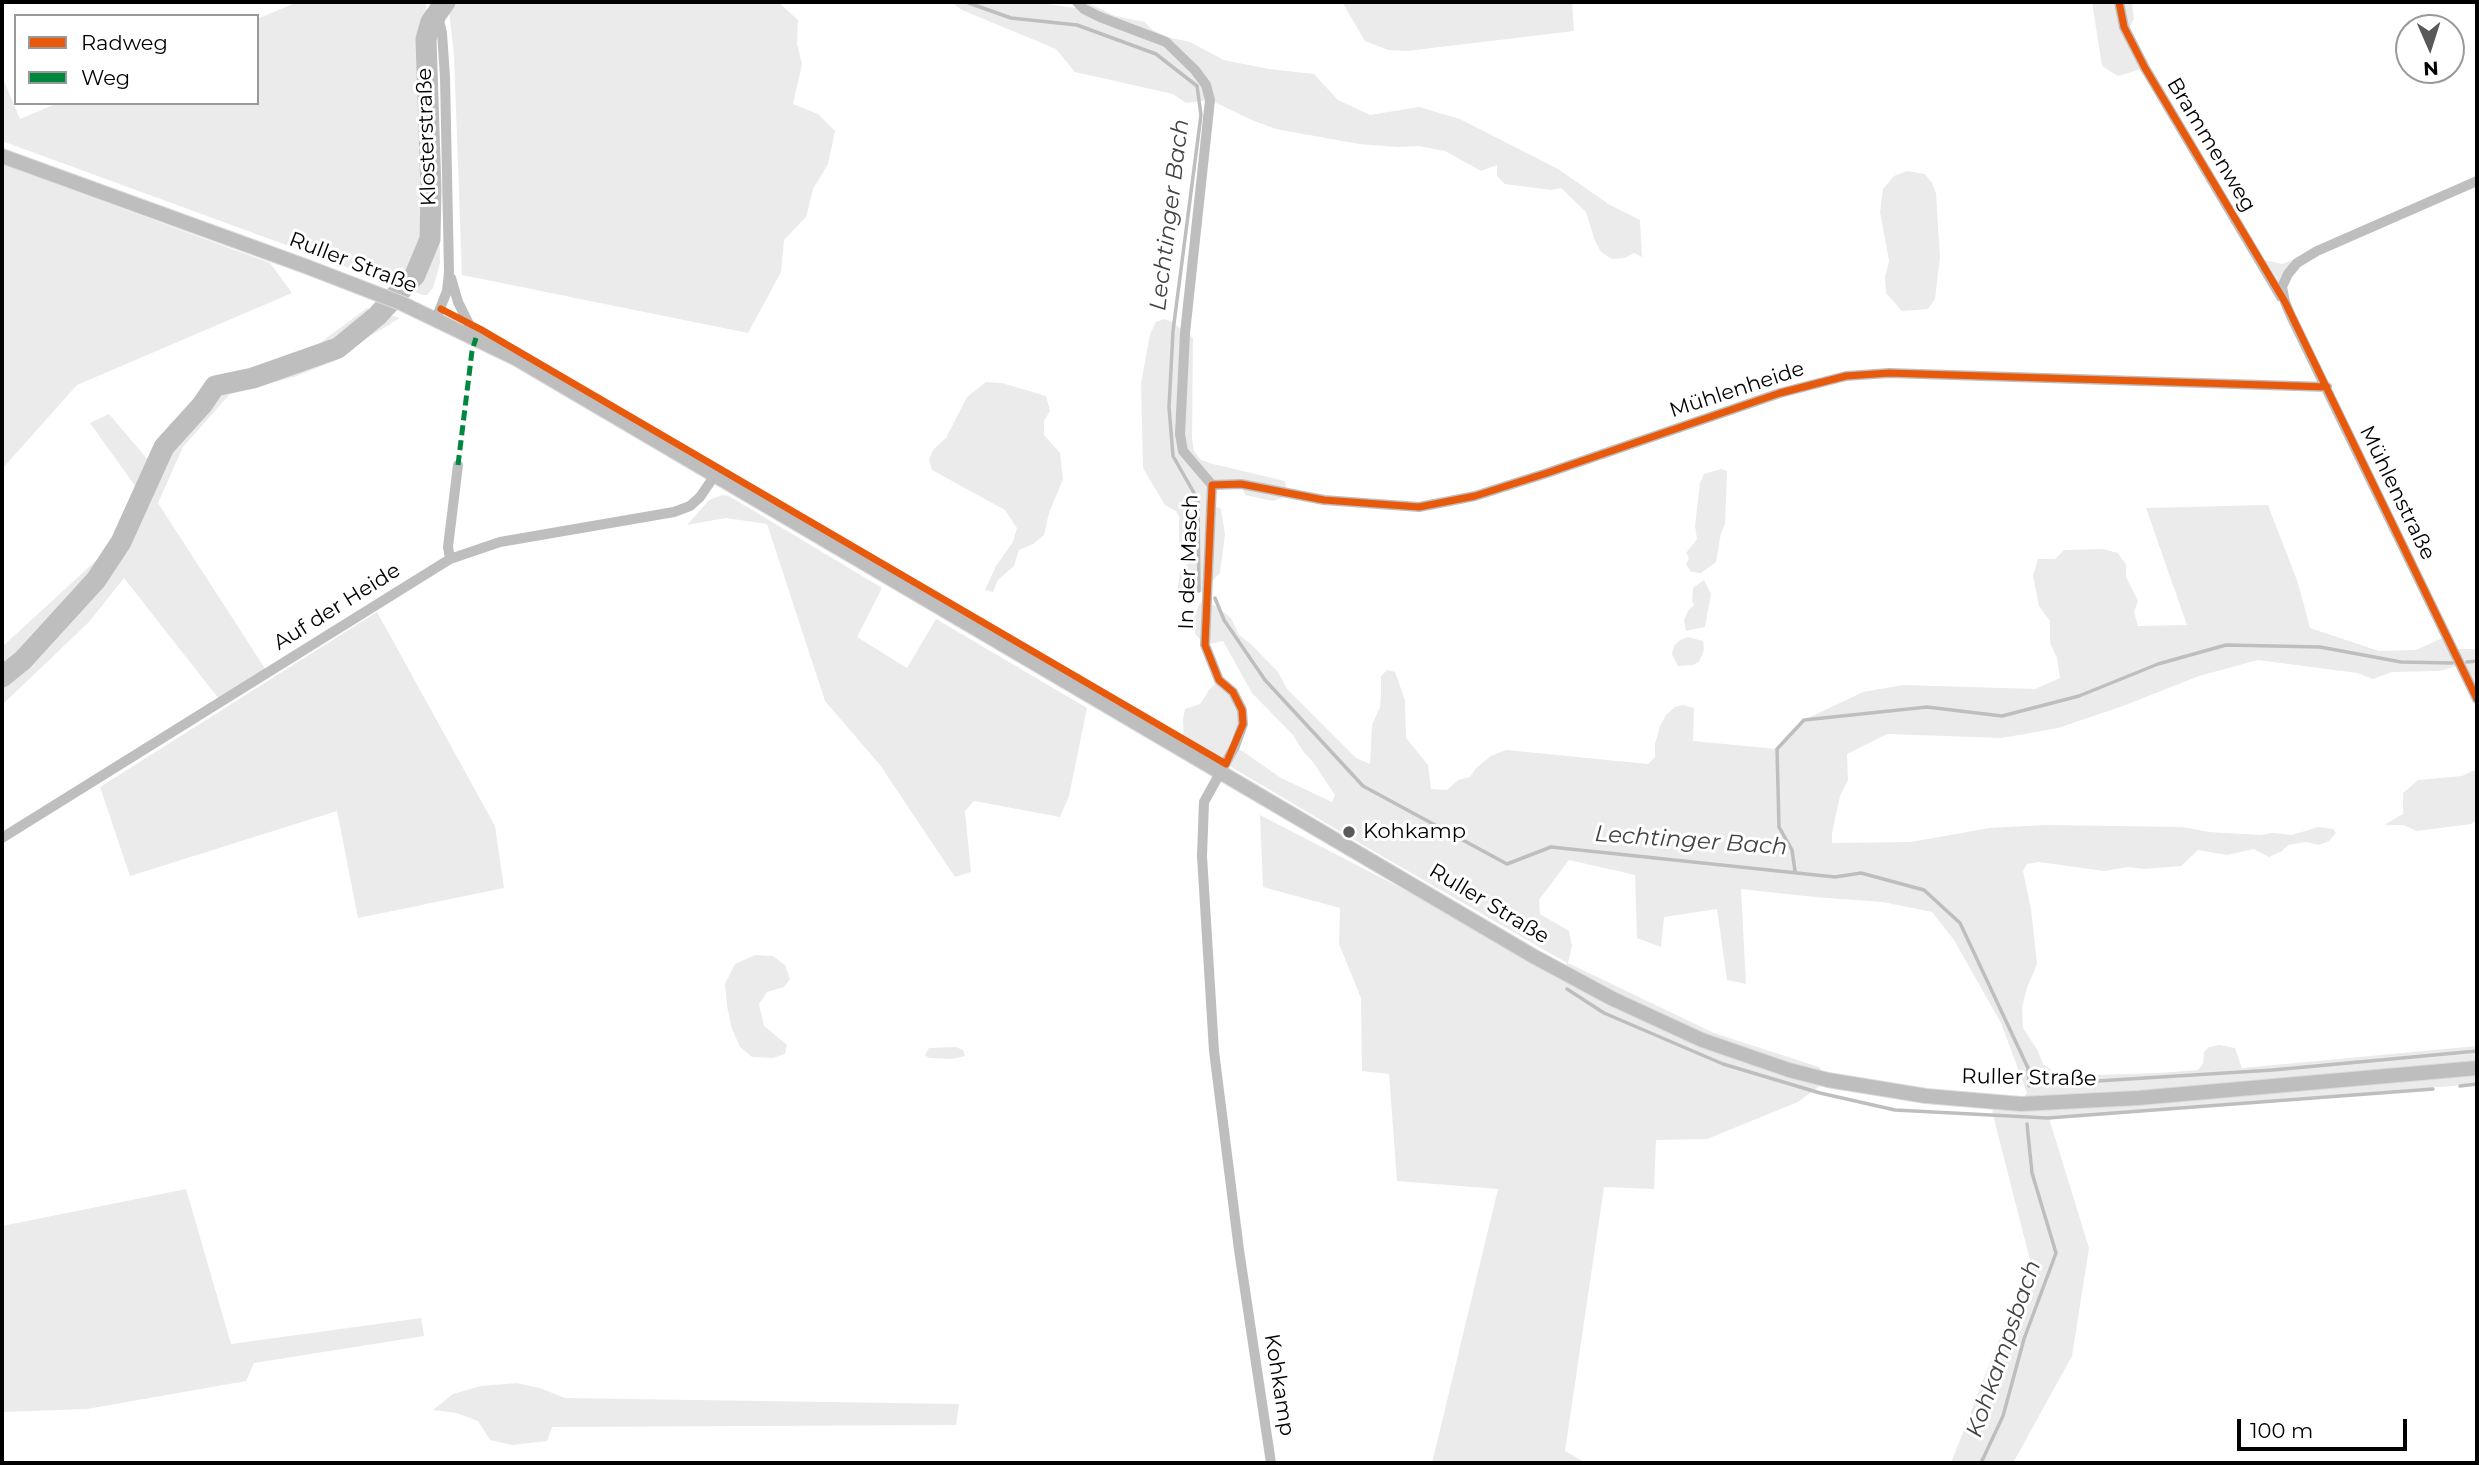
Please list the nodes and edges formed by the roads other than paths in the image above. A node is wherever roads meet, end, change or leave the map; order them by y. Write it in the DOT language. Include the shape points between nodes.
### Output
graph roads {
  1 [pos="435,2"];
  2 [pos="1077,2"];
  3 [pos="2119,2"];
  4 [pos="2,156"];
  5 [pos="2477,181"];
  6 [pos="449,272"];
  7 [pos="2284,302"];
  8 [pos="436,319"];
  9 [pos="476,338"];
  10 [pos="2328,387"];
  11 [pos="458,465"];
  12 [pos="715,475"];
  13 [pos="1212,485"];
  14 [pos="450,559"];
  15 [pos="2477,699"];
  16 [pos="1220,773"];
  17 [pos="2,838"];
  18 [pos="2477,1068"];
  19 [pos="1271,1463"];
  1 -- 6 [label="street, Klosterstraße" via="445,77"];
  2 -- 13 [label="street, In der Masch" via="1100,17 1166,42 1206,85 1210,100 1185,333 1180,434 1184,451"];
  3 -- 7 [label="street, Brammenweg" via="2124,27 2145,68"];
  4 -- 8 [label="main road, Ruller Straße"];
  5 -- 7 [label="street" via="2297,263 2282,287"];
  6 -- 8 [label="street, Klosterstraße"];
  6 -- 9 [label="street, Klosterstraße"];
  7 -- 10 [label="street, Mühlenstraße"];
  8 -- 9 [label="main road, Ruller Straße"];
  9 -- 12 [label="main road, Ruller Straße"];
  10 -- 13 [label="street, Mühlenheide" via="1889,373 1846,376 1780,393 1547,474 1419,507 1324,500 1241,484"];
  10 -- 15 [label="street, Mühlenstraße"];
  11 -- 14 [label="street"];
  12 -- 14 [label="street, Auf der Heide" via="700,497 674,512 500,542"];
  12 -- 16 [label="main road, Ruller Straße"];
  13 -- 16 [label="street, In der Masch" via="1205,645 1219,680 1233,692 1242,710 1243,724"];
  14 -- 17 [label="street, Auf der Heide"];
  16 -- 18 [label="main road, Ruller Straße" via="1613,999 1702,1040 1828,1080 1926,1096 2021,1104"];
  16 -- 19 [label="street, Kohkamp" via="1204,802 1202,823 1214,1051"];
}
